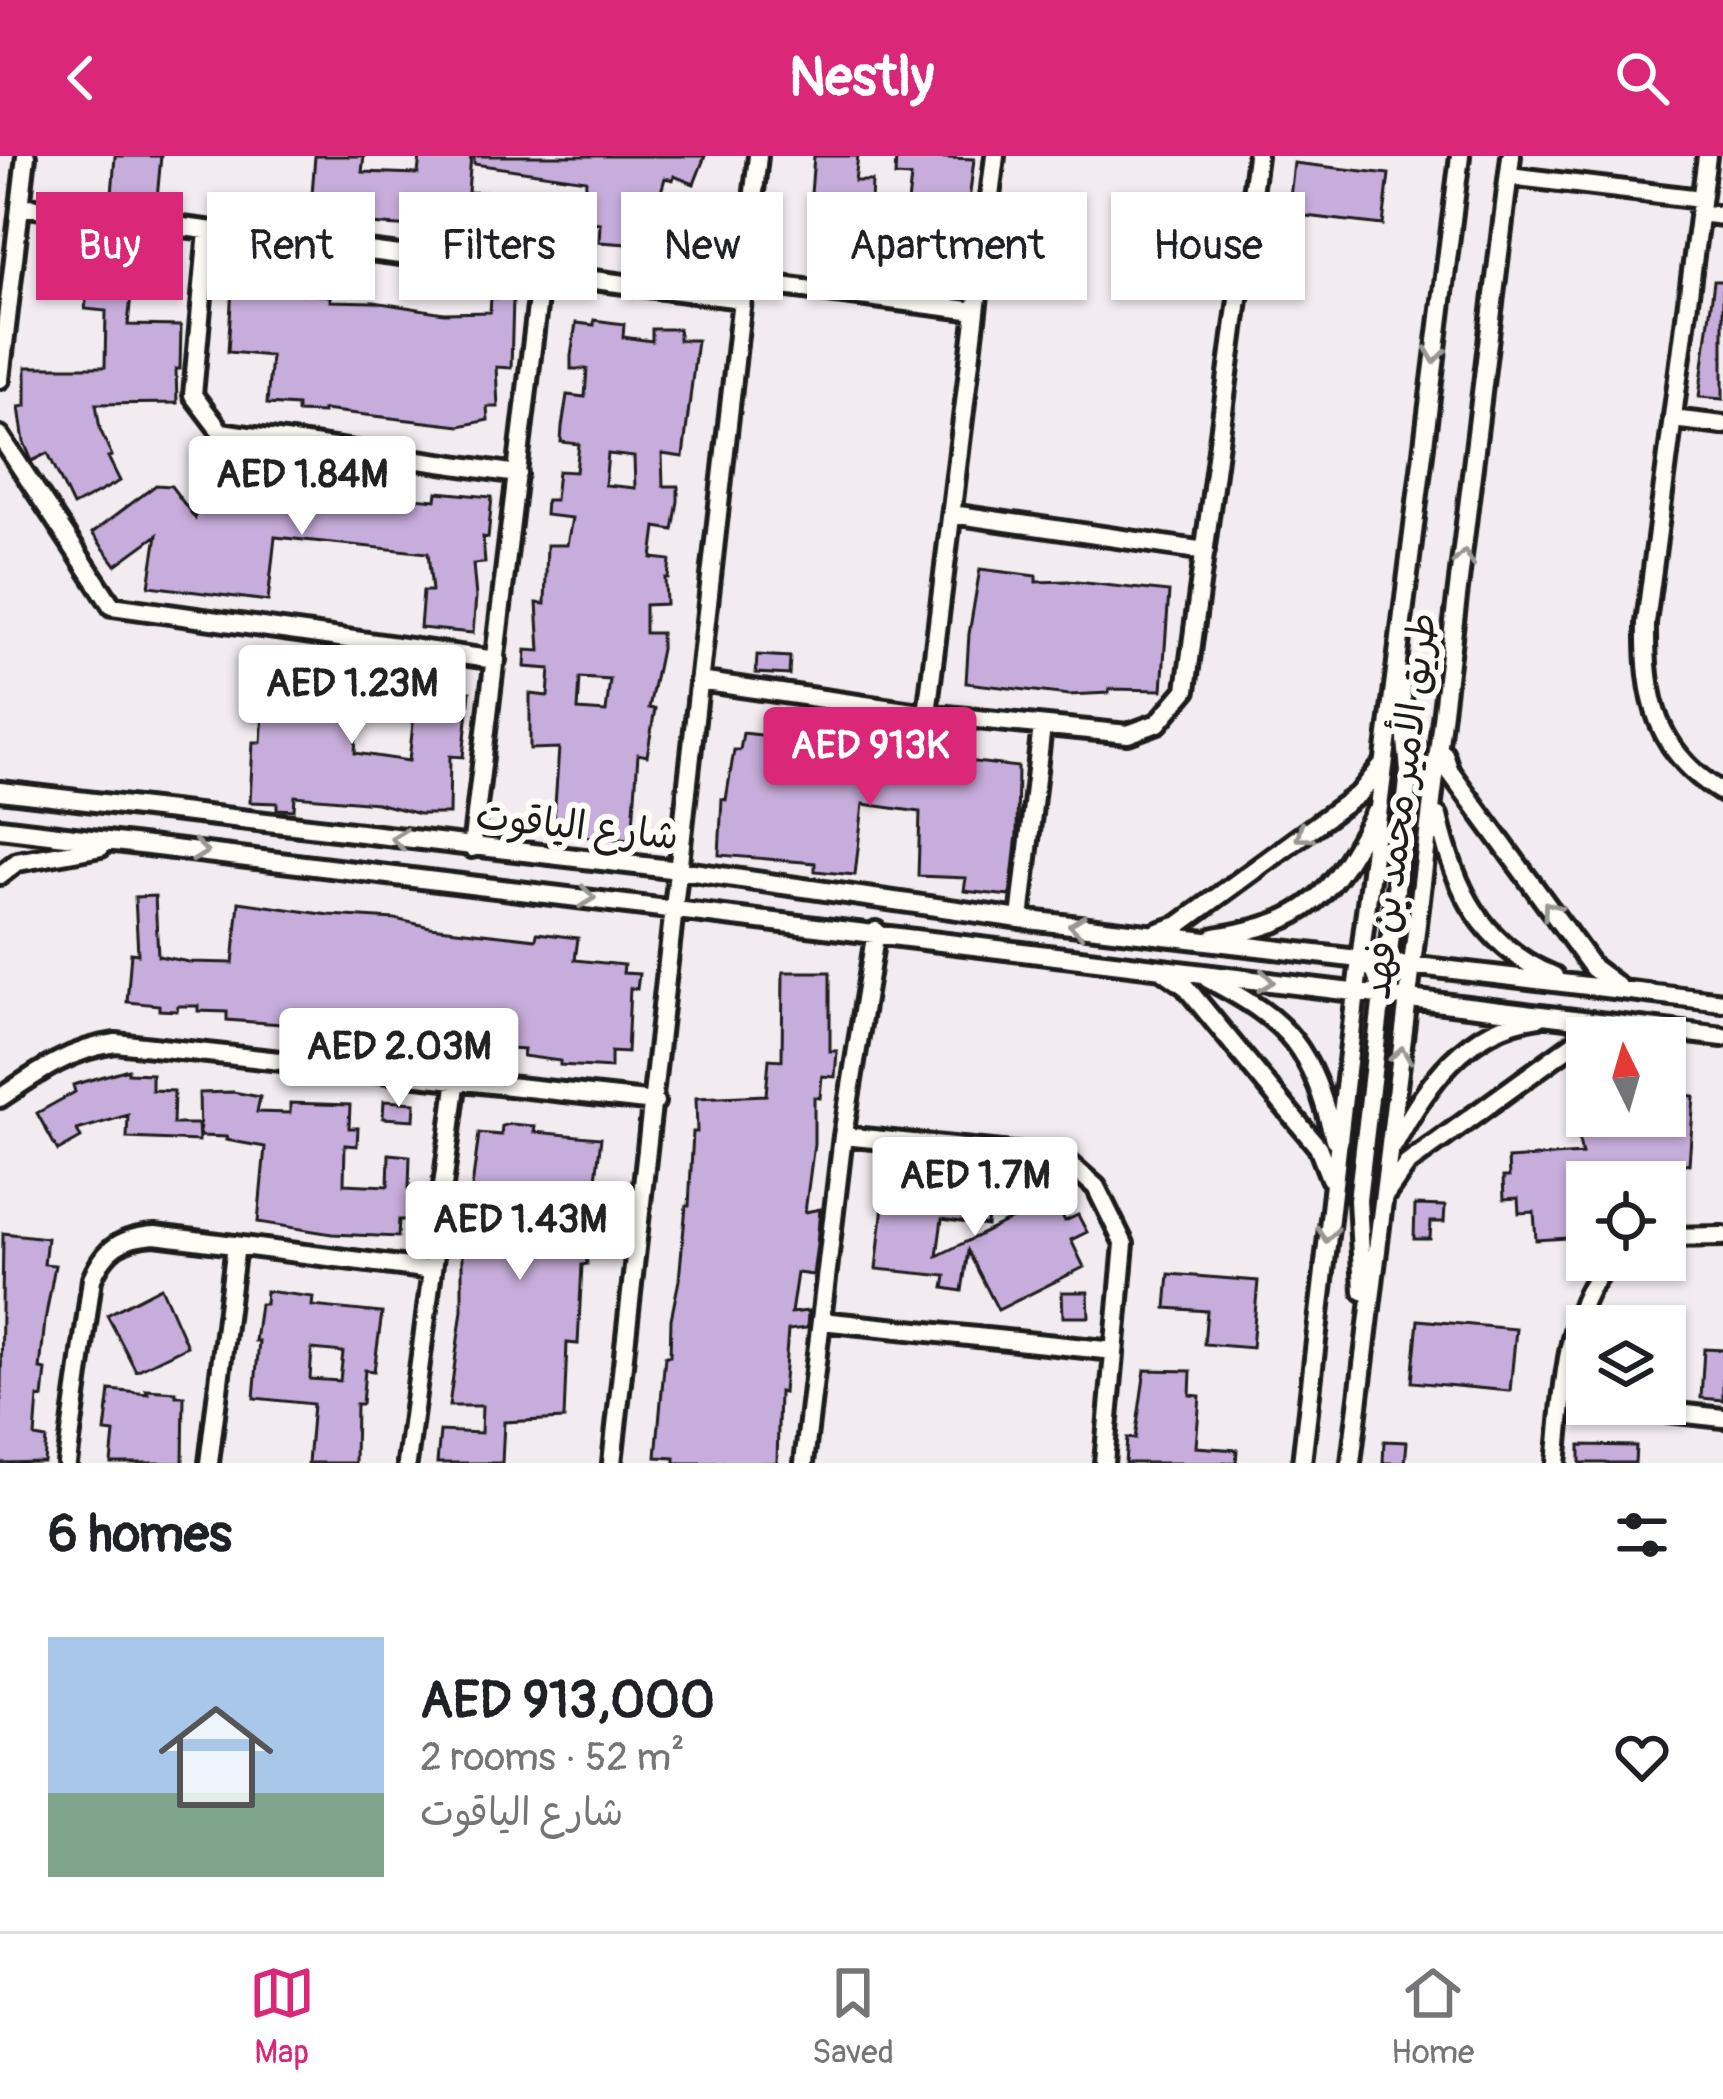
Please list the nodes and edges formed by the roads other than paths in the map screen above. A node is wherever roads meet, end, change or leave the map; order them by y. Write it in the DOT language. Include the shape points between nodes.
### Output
graph roads {
  1 [pos="26,156"];
  2 [pos="758,156"];
  3 [pos="995,156"];
  4 [pos="1245,156"];
  5 [pos="1460,156"];
  6 [pos="1511,156"];
  7 [pos="1707,156"];
  8 [pos="1257,157"];
  9 [pos="1509,176"];
  10 [pos="754,192"];
  11 [pos="20,206"];
  12 [pos="1700,206"];
  13 [pos="1723,216"];
  14 [pos="207,231"];
  15 [pos="207,242"];
  16 [pos="783,294"];
  17 [pos="538,300"];
  18 [pos="741,300"];
  19 [pos="976,311"];
  20 [pos="0,379"];
  21 [pos="1672,418"];
  22 [pos="1723,425"];
  23 [pos="0,436"];
  24 [pos="518,474"];
  25 [pos="952,514"];
  26 [pos="1205,551"];
  27 [pos="1398,655"];
  28 [pos="496,660"];
  29 [pos="699,681"];
  30 [pos="927,714"];
  31 [pos="1042,726"];
  32 [pos="1442,737"];
  33 [pos="1385,755"];
  34 [pos="0,776"];
  35 [pos="0,790"];
  36 [pos="1723,793"];
  37 [pos="28,794"];
  38 [pos="1379,802"];
  39 [pos="1434,802"];
  40 [pos="0,828"];
  41 [pos="130,843"];
  42 [pos="472,848"];
  43 [pos="679,870"];
  44 [pos="0,875"];
  45 [pos="676,908"];
  46 [pos="1020,919"];
  47 [pos="876,932"];
  48 [pos="1142,934"];
  49 [pos="1194,940"];
  50 [pos="1360,960"];
  51 [pos="1413,966"];
  52 [pos="1152,967"];
  53 [pos="1197,973"];
  54 [pos="1384,980"];
  55 [pos="1577,986"];
  56 [pos="1356,992"];
  57 [pos="1629,992"];
  58 [pos="1409,998"];
  59 [pos="1723,1002"];
  60 [pos="1557,1014"];
  61 [pos="1577,1017"];
  62 [pos="1686,1032"];
  63 [pos="1723,1037"];
  64 [pos="1566,1049"];
  65 [pos="457,1078"];
  66 [pos="0,1098"];
  67 [pos="655,1102"];
  68 [pos="843,1136"];
  69 [pos="1337,1150"];
  70 [pos="1388,1156"];
  71 [pos="1332,1194"];
  72 [pos="1382,1200"];
  73 [pos="1723,1236"];
  74 [pos="1686,1237"];
  75 [pos="236,1245"];
  76 [pos="432,1270"];
  77 [pos="1594,1281"];
  78 [pos="821,1321"];
  79 [pos="1365,1339"];
  80 [pos="1114,1352"];
  81 [pos="1564,1400"];
  82 [pos="1686,1414"];
  83 [pos="1723,1418"];
  84 [pos="67,1463"];
  85 [pos="209,1463"];
  86 [pos="407,1463"];
  87 [pos="612,1463"];
  88 [pos="804,1463"];
  89 [pos="1104,1463"];
  90 [pos="1302,1463"];
  91 [pos="1351,1463"];
  92 [pos="1556,1463"];
  1 -- 11 [label="street"];
  2 -- 10 [label="street"];
  3 -- 19 [label="street"];
  4 -- 8 [label="street"];
  5 -- 27 [label="street, طريق الأمير محمد بن فهد, one-way"];
  6 -- 9 [label="street, طريق الأمير محمد بن فهد"];
  7 -- 12 [label="street"];
  8 -- 26 [label="street"];
  9 -- 12 [label="street"];
  32 -- 9 [label="street, طريق الأمير محمد بن فهد, one-way"];
  11 -- 14 [label="street"];
  11 -- 20 [label="street"];
  12 -- 13 [label="street"];
  12 -- 21 [label="street"];
  15 -- 24 [label="street" via="193,395 221,432"];
  16 -- 19 [label="street"];
  17 -- 24 [label="street"];
  18 -- 29 [label="street"];
  19 -- 25 [label="street"];
  21 -- 22 [label="street"];
  21 -- 36 [label="street" via="1646,668 1660,728 1699,778"];
  23 -- 28 [label="street" via="112,606"];
  24 -- 28 [label="street"];
  25 -- 26 [label="street"];
  25 -- 30 [label="street"];
  26 -- 31 [label="street" via="1186,689 1158,723 1127,734"];
  27 -- 33 [label="street, طريق الأمير محمد بن فهد"];
  27 -- 54 [label="street" via="1409,771"];
  28 -- 42 [label="street"];
  29 -- 30 [label="street"];
  29 -- 43 [label="street"];
  30 -- 31 [label="street"];
  31 -- 46 [label="street"];
  32 -- 39 [label="street, طريق الأمير محمد بن فهد"];
  57 -- 32 [label="street, one-way" via="1593,968 1450,772"];
  33 -- 38 [label="street, طريق الأمير محمد بن فهد"];
  33 -- 48 [label="street, one-way" via="1360,793 1179,926"];
  34 -- 37 [label="street"];
  35 -- 37 [label="street, شارع الياقوت"];
  42 -- 37 [label="street, شارع الياقوت, one-way"];
  38 -- 49 [label="street" via="1343,871 1314,902 1278,924"];
  38 -- 50 [label="street, طريق الأمير محمد بن فهد"];
  39 -- 51 [label="street, طريق الأمير محمد بن فهد"];
  39 -- 55 [label="street" via="1448,859 1488,930 1522,963"];
  40 -- 41 [label="street, شارع الياقوت"];
  41 -- 44 [label="street" via="17,862"];
  41 -- 45 [label="street, شارع الياقوت, one-way"];
  42 -- 43 [label="street, شارع الياقوت"];
  43 -- 45 [label="street"];
  43 -- 46 [label="street, شارع الياقوت"];
  45 -- 47 [label="street, شارع الياقوت"];
  45 -- 67 [label="street"];
  48 -- 46 [label="street, شارع الياقوت, one-way"];
  47 -- 52 [label="street, شارع الياقوت"];
  47 -- 68 [label="street"];
  48 -- 49 [label="street, شارع الياقوت"];
  49 -- 50 [label="street, شارع الياقوت"];
  50 -- 54 [label="street"];
  50 -- 56 [label="street, طريق الأمير محمد بن فهد"];
  51 -- 54 [label="street"];
  51 -- 55 [label="street"];
  51 -- 58 [label="street, طريق الأمير محمد بن فهد"];
  52 -- 53 [label="street, شارع الياقوت"];
  52 -- 71 [label="street" via="1185,986 1318,1147"];
  53 -- 56 [label="street, شارع الياقوت, one-way"];
  53 -- 69 [label="street" via="1292,1036 1315,1073"];
  54 -- 56 [label="street, شارع الياقوت"];
  54 -- 58 [label="street"];
  54 -- 79 [label="street" via="1358,1200"];
  55 -- 57 [label="street"];
  56 -- 69 [label="street, طريق الأمير محمد بن فهد"];
  57 -- 59 [label="street"];
  58 -- 60 [label="street"];
  70 -- 58 [label="street, طريق الأمير محمد بن فهد, one-way"];
  60 -- 61 [label="street"];
  60 -- 70 [label="street" via="1501,1027 1462,1050 1428,1085"];
  62 -- 63 [label="street"];
  64 -- 72 [label="street" via="1407,1164"];
  65 -- 66 [label="street" via="116,1043 56,1060"];
  65 -- 67 [label="street"];
  65 -- 76 [label="street"];
  67 -- 87 [label="street"];
  68 -- 78 [label="street"];
  68 -- 80 [label="street" via="1064,1158 1096,1187 1124,1244"];
  69 -- 71 [label="street, طريق الأمير محمد بن فهد"];
  70 -- 72 [label="street, طريق الأمير محمد بن فهد"];
  71 -- 90 [label="street, طريق الأمير محمد بن فهد, one-way"];
  72 -- 79 [label="street, طريق الأمير محمد بن فهد"];
  73 -- 74 [label="street"];
  75 -- 76 [label="street"];
  75 -- 84 [label="street" via="131,1236 99,1261"];
  75 -- 85 [label="street"];
  76 -- 86 [label="street"];
  77 -- 81 [label="street" via="1584,1297"];
  78 -- 80 [label="street"];
  78 -- 88 [label="street"];
  79 -- 91 [label="street, طريق الأمير محمد بن فهد"];
  80 -- 89 [label="street"];
  81 -- 92 [label="street"];
  82 -- 83 [label="street"];
}
